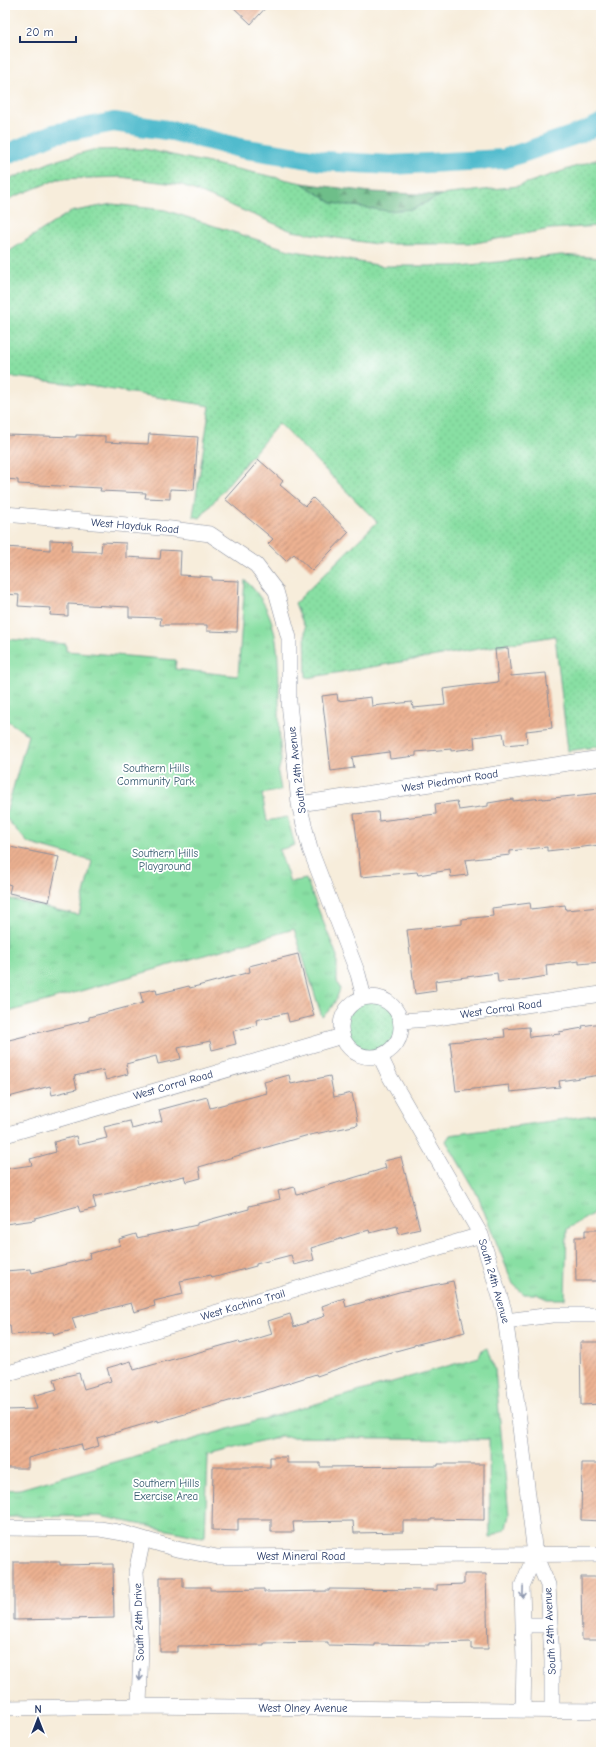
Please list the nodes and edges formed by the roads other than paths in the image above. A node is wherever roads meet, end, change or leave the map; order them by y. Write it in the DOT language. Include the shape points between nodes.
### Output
graph roads {
  1 [pos="5,514"];
  2 [pos="256,565"];
  3 [pos="601,758"];
  4 [pos="299,804"];
  5 [pos="601,994"];
  6 [pos="364,998"];
  7 [pos="401,1021"];
  8 [pos="342,1036"];
  9 [pos="380,1056"];
  10 [pos="5,1135"];
  11 [pos="481,1235"];
  12 [pos="601,1315"];
  13 [pos="506,1321"];
  14 [pos="5,1372"];
  15 [pos="5,1528"];
  16 [pos="143,1539"];
  17 [pos="601,1554"];
  18 [pos="534,1555"];
  19 [pos="523,1625"];
  20 [pos="550,1625"];
  21 [pos="139,1706"];
  22 [pos="5,1708"];
  23 [pos="523,1710"];
  24 [pos="552,1711"];
  25 [pos="601,1711"];
  1 -- 2 [label="street, West Hayduk Road" via="210,534"];
  2 -- 4 [label="street, South 24th Avenue" via="276,591 289,638 289,702"];
  3 -- 4 [label="street, West Piedmont Road"];
  4 -- 6 [label="street, South 24th Avenue" via="310,849 358,974"];
  5 -- 7 [label="street, West Corral Road"];
  6 -- 7 [label="street" via="378,998 392,1005"];
  6 -- 8 [label="street" via="351,1004 344,1014 341,1022"];
  7 -- 9 [label="street" via="400,1038 393,1048"];
  8 -- 9 [label="street" via="353,1052 363,1056"];
  8 -- 10 [label="street, West Corral Road"];
  9 -- 11 [label="street, South 24th Avenue"];
  11 -- 13 [label="street, South 24th Avenue"];
  11 -- 14 [label="street, West Kachina Trail"];
  12 -- 13 [label="street" via="552,1315"];
  13 -- 18 [label="street, South 24th Avenue"];
  15 -- 16 [label="street, West Mineral Road" via="100,1529"];
  16 -- 18 [label="street, West Mineral Road" via="217,1557"];
  16 -- 21 [label="street, South 24th Drive, one-way" via="136,1572 141,1645"];
  17 -- 18 [label="street, West Mineral Road"];
  18 -- 19 [label="street, South 24th Avenue, one-way" via="522,1586"];
  18 -- 20 [label="street, South 24th Avenue" via="548,1585"];
  19 -- 20 [label="street"];
  19 -- 23 [label="street, South 24th Avenue"];
  20 -- 24 [label="street, South 24th Avenue"];
  21 -- 22 [label="street, West Olney Avenue"];
  21 -- 23 [label="street, West Olney Avenue"];
  23 -- 24 [label="street, West Olney Avenue"];
  24 -- 25 [label="street, West Olney Avenue"];
}
